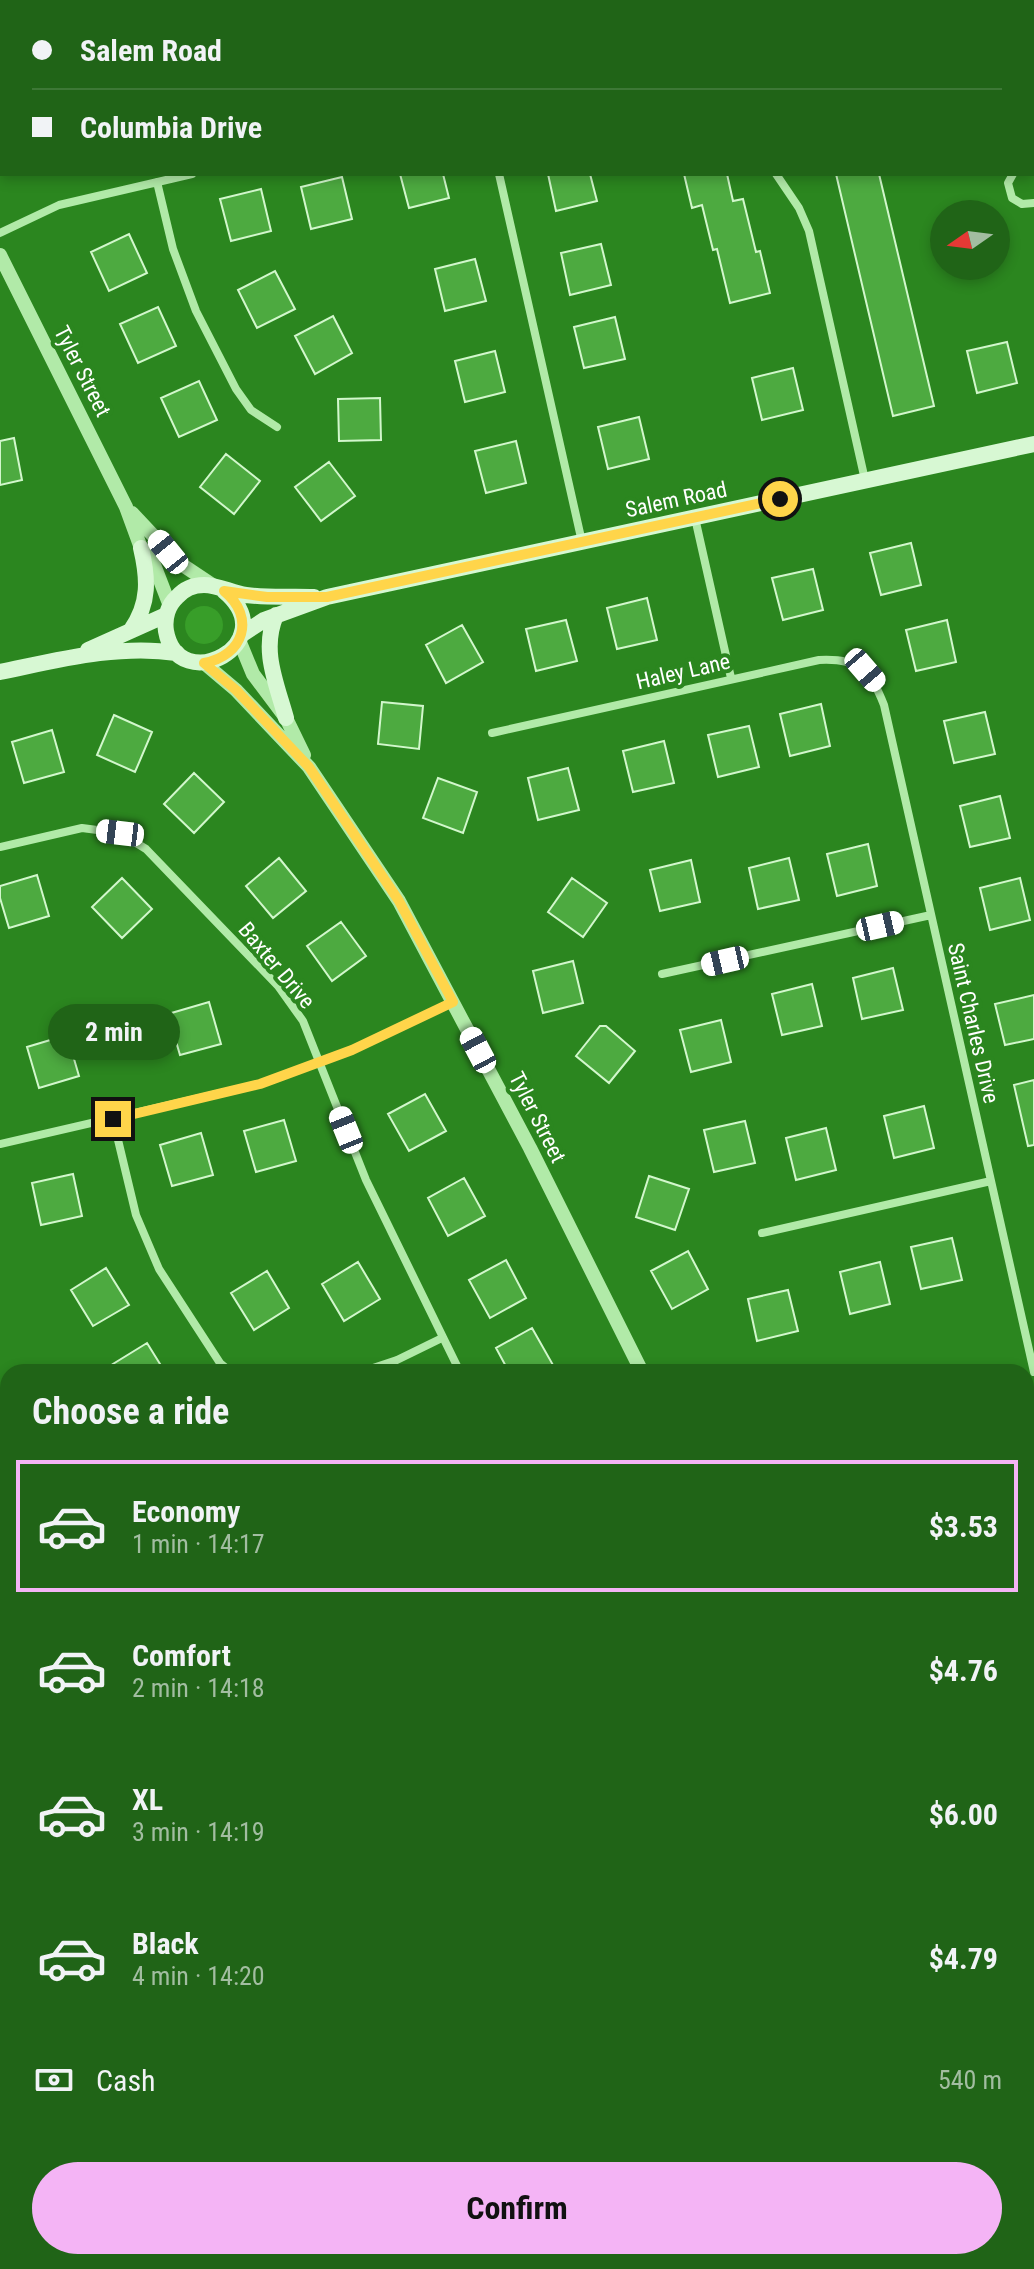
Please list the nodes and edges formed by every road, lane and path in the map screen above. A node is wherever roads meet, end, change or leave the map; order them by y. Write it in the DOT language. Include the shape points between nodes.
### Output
graph roads {
  1 [pos="183,176"];
  2 [pos="499,176"];
  3 [pos="777,176"];
  4 [pos="1012,176"];
  5 [pos="157,182"];
  6 [pos="1034,203"];
  7 [pos="0,233"];
  8 [pos="0,255"];
  9 [pos="277,427"];
  10 [pos="1034,444"];
  11 [pos="865,480"];
  12 [pos="126,507"];
  13 [pos="695,518"];
  14 [pos="582,542"];
  15 [pos="141,548"];
  16 [pos="219,588"];
  17 [pos="327,597"];
  18 [pos="168,610"];
  19 [pos="276,615"];
  20 [pos="130,631"];
  21 [pos="240,638"];
  22 [pos="177,653"];
  23 [pos="76,656"];
  24 [pos="204,663"];
  25 [pos="0,672"];
  26 [pos="731,678"];
  27 [pos="875,682"];
  28 [pos="286,718"];
  29 [pos="492,733"];
  30 [pos="309,767"];
  31 [pos="0,847"];
  32 [pos="931,915"];
  33 [pos="662,974"];
  34 [pos="453,1002"];
  35 [pos="319,1062"];
  36 [pos="113,1119"];
  37 [pos="0,1144"];
  38 [pos="991,1181"];
  39 [pos="762,1233"];
  40 [pos="442,1338"];
  41 [pos="221,1364"];
  42 [pos="385,1364"];
  43 [pos="456,1364"];
  44 [pos="638,1364"];
  45 [pos="1032,1364"];
  1 -- 5 [label="street"];
  2 -- 14 [label="street"];
  3 -- 11 [label="street" via="809,231"];
  4 -- 6 [label="street" via="1012,198"];
  5 -- 7 [label="street" via="59,205"];
  5 -- 9 [label="street" via="173,249 196,311 236,389 251,410"];
  8 -- 12 [label="street, Tyler Street"];
  10 -- 11 [label="main road, Salem Road"];
  11 -- 13 [label="main road, Salem Road"];
  12 -- 15 [label="street, Tyler Street"];
  12 -- 16 [label="street, Tyler Street" via="178,562"];
  13 -- 14 [label="main road, Salem Road"];
  13 -- 26 [label="street"];
  14 -- 17 [label="main road, Salem Road"];
  15 -- 18 [label="street, Tyler Street" via="153,562"];
  15 -- 20 [label="main road" via="145,600"];
  16 -- 17 [label="main road, Salem Road" via="267,597"];
  16 -- 18 [label="main road" via="193,586"];
  16 -- 21 [label="main road" via="240,610"];
  17 -- 19 [label="main road, Salem Road"];
  18 -- 20 [label="main road"];
  18 -- 22 [label="main road" via="166,630"];
  19 -- 21 [label="main road, Salem Road"];
  19 -- 28 [label="main road" via="268,645"];
  20 -- 23 [label="main road"];
  21 -- 24 [label="main road" via="227,655"];
  21 -- 28 [label="street, Tyler Street" via="253,674"];
  22 -- 23 [label="main road" via="148,649"];
  22 -- 24 [label="main road"];
  23 -- 25 [label="main road"];
  24 -- 30 [label="street, Tyler Street"];
  26 -- 27 [label="street, Haley Lane" via="837,659 852,662"];
  26 -- 29 [label="street, Haley Lane"];
  27 -- 32 [label="street, Saint Charles Drive"];
  28 -- 30 [label="street, Tyler Street"];
  30 -- 34 [label="street, Tyler Street" via="399,901"];
  31 -- 35 [label="street, Baxter Drive" via="82,828 120,833 146,849 278,986 303,1021"];
  32 -- 33 [label="street"];
  32 -- 38 [label="street, Saint Charles Drive"];
  34 -- 35 [label="street"];
  34 -- 44 [label="street, Tyler Street"];
  35 -- 36 [label="street" via="260,1084"];
  35 -- 40 [label="street, Baxter Drive" via="366,1180"];
  36 -- 37 [label="street"];
  36 -- 41 [label="street" via="136,1215 159,1269"];
  38 -- 39 [label="street"];
  38 -- 45 [label="street, Saint Charles Drive"];
  40 -- 42 [label="street"];
  40 -- 43 [label="street, Baxter Drive"];
}
